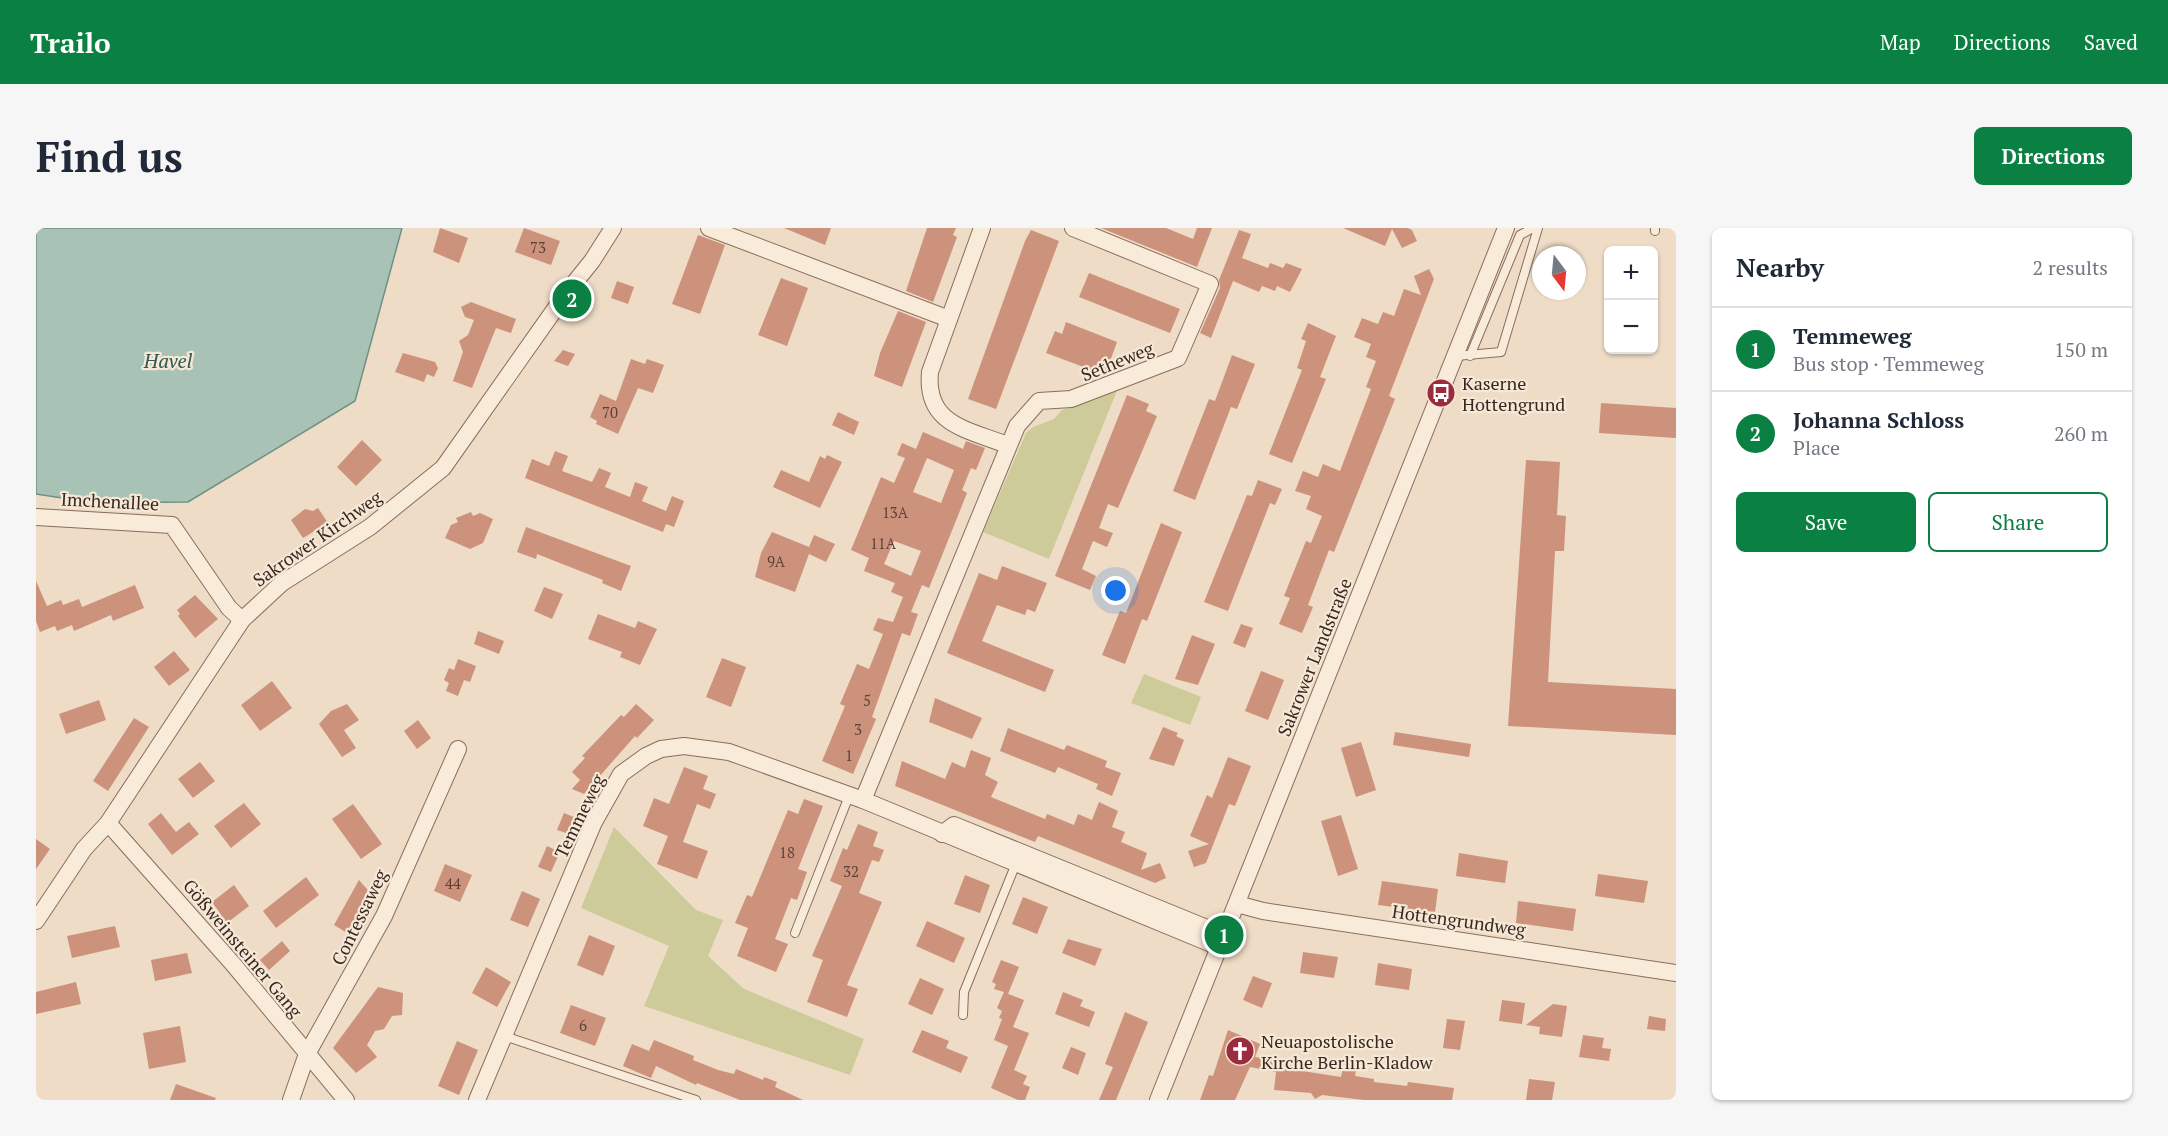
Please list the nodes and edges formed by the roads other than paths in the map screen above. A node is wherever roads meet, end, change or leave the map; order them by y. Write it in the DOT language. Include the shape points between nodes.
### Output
graph roads {
  1 [pos="613,228"];
  2 [pos="709,228"];
  3 [pos="982,228"];
  4 [pos="1073,228"];
  5 [pos="1506,228"];
  6 [pos="1533,228"];
  7 [pos="1538,228"];
  8 [pos="949,319"];
  9 [pos="1463,356"];
  10 [pos="1007,445"];
  11 [pos="36,517"];
  12 [pos="242,620"];
  13 [pos="458,749"];
  14 [pos="856,798"];
  15 [pos="108,823"];
  16 [pos="1018,858"];
  17 [pos="1237,904"];
  18 [pos="36,921"];
  19 [pos="795,933"];
  20 [pos="1221,941"];
  21 [pos="1676,973"];
  22 [pos="963,1015"];
  23 [pos="504,1036"];
  24 [pos="307,1054"];
  25 [pos="291,1100"];
  26 [pos="346,1100"];
  27 [pos="477,1100"];
  28 [pos="696,1100"];
  29 [pos="1158,1100"];
  1 -- 12 [label="street, Sakrower Kirchweg" via="443,468 370,527 282,583"];
  2 -- 8 [label="street"];
  3 -- 8 [label="street"];
  4 -- 10 [label="street, Setheweg" via="1210,284 1178,358 1071,399 1039,401 1017,426"];
  5 -- 9 [label="street, Sakrower Landstraße"];
  6 -- 9 [label="lane" via="1520,235"];
  7 -- 9 [label="lane" via="1501,352"];
  8 -- 10 [label="street" via="930,372 928,388 933,402 939,415 951,423"];
  9 -- 17 [label="street, Sakrower Landstraße"];
  10 -- 14 [label="street, Setheweg"];
  11 -- 12 [label="street, Imchenallee" via="172,525 229,608"];
  12 -- 15 [label="street, Sakrower Kirchweg"];
  13 -- 24 [label="street, Contessaweg" via="380,923"];
  14 -- 16 [label="street, Temmeweg" via="942,834"];
  14 -- 19 [label="lane"];
  14 -- 23 [label="street, Temmeweg" via="760,761 703,747 661,749 630,765 594,822"];
  15 -- 18 [label="street, Sakrower Kirchweg" via="84,849"];
  15 -- 24 [label="street, Gößweinsteiner Gang"];
  16 -- 20 [label="street, Temmeweg"];
  16 -- 22 [label="lane" via="964,992"];
  17 -- 20 [label="street, Sakrower Landstraße"];
  17 -- 21 [label="street, Hottengrundweg"];
  20 -- 29 [label="street, Sakrower Landstraße"];
  23 -- 27 [label="street, Temmeweg"];
  23 -- 28 [label="lane"];
  24 -- 25 [label="street, Contessaweg"];
  24 -- 26 [label="street, Gößweinsteiner Gang"];
}
